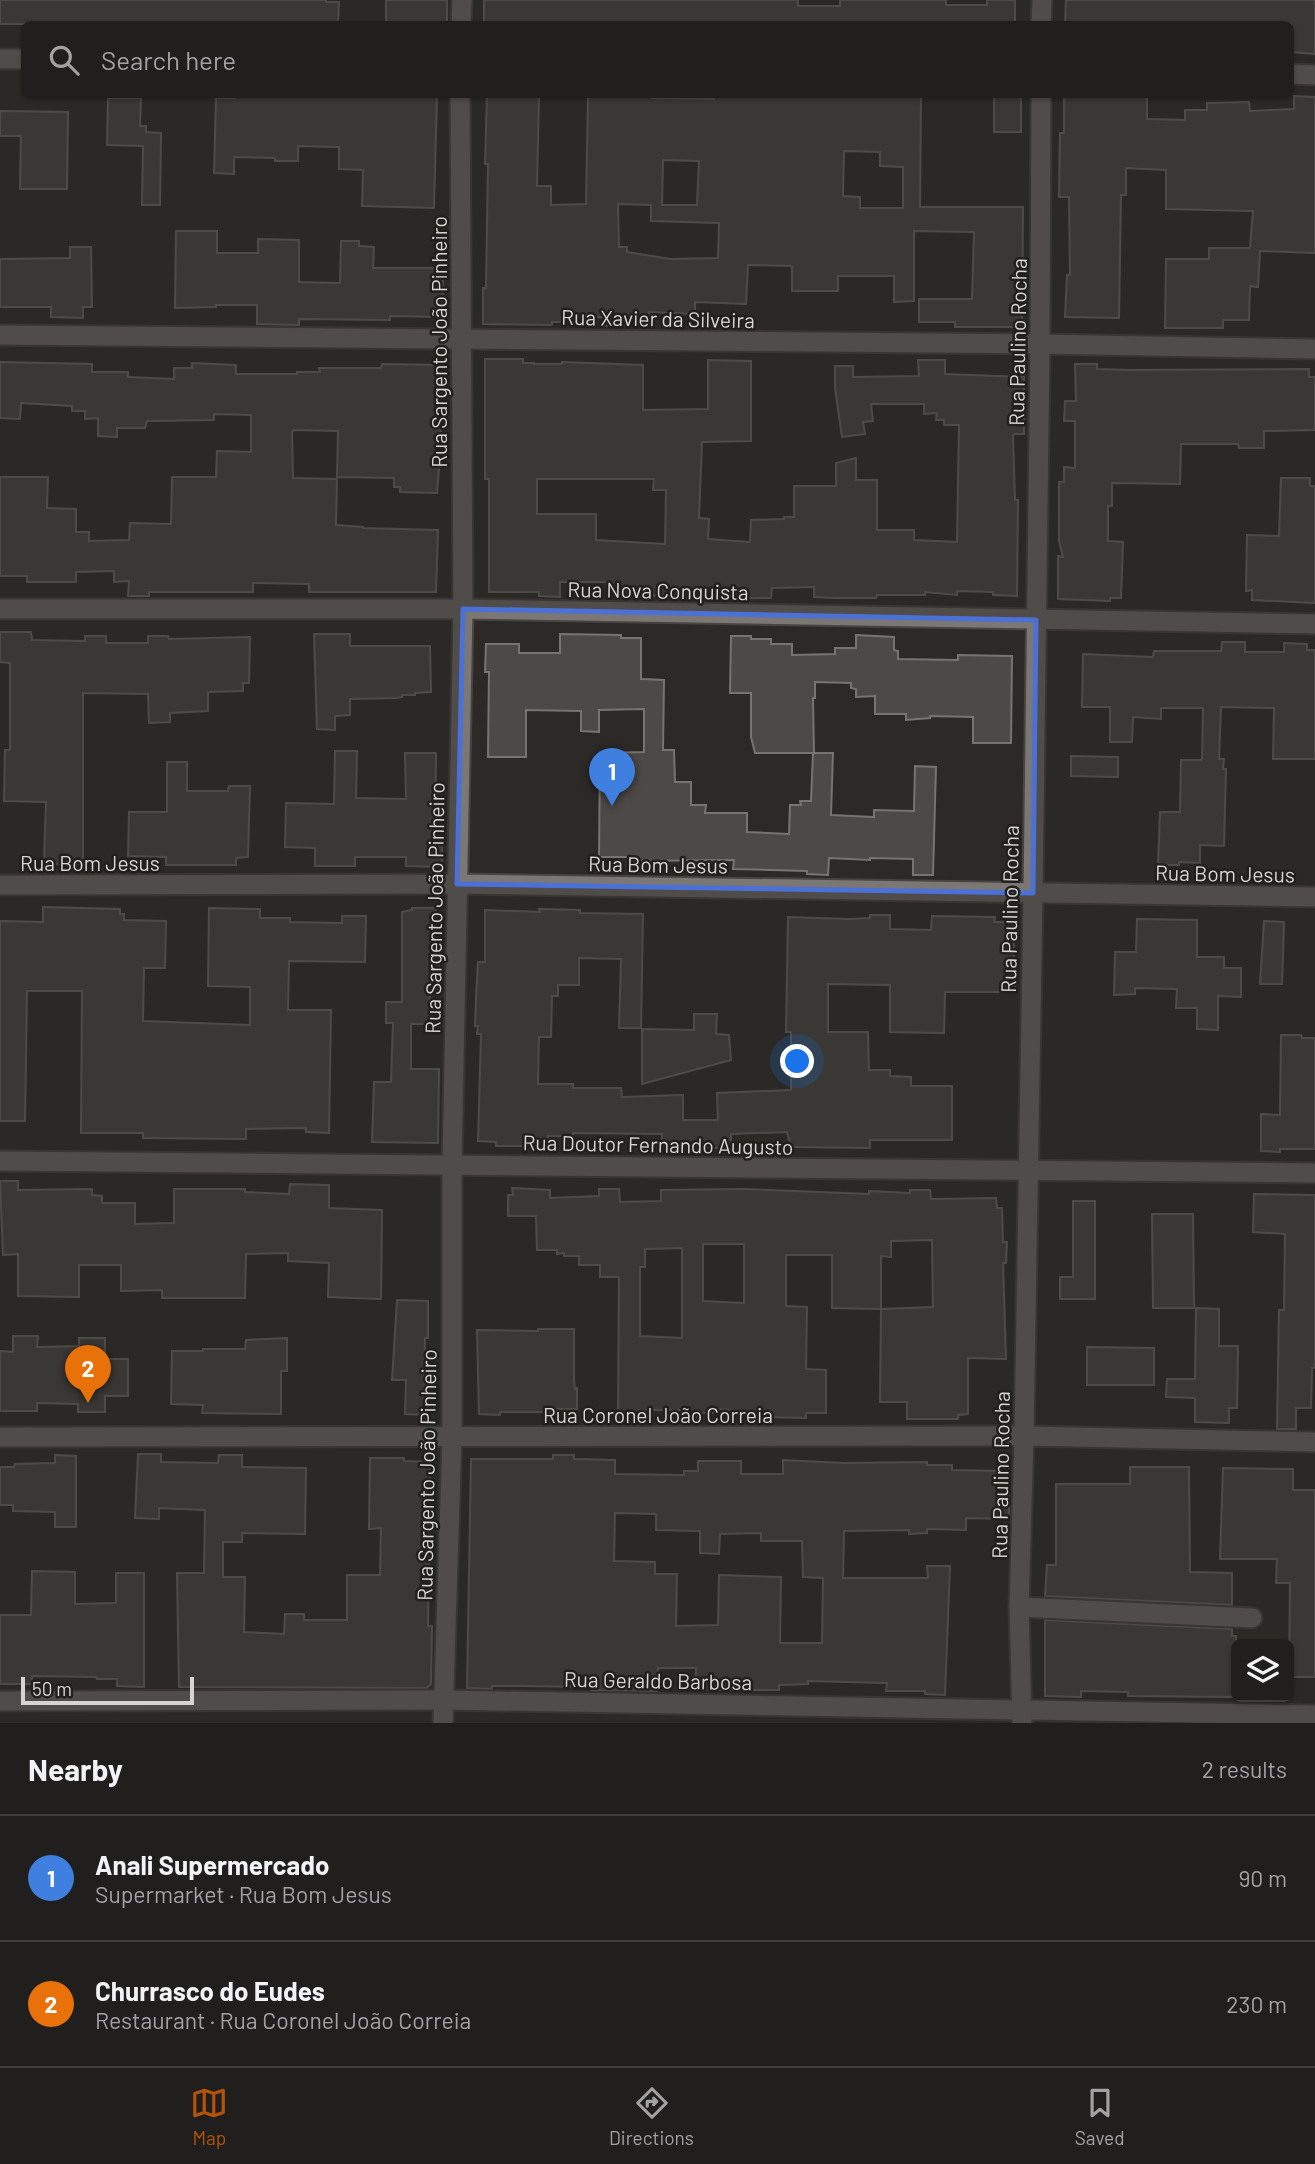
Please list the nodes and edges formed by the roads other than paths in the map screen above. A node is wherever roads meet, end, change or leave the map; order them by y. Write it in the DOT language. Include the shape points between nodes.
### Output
graph roads {
  1 [pos="462,0"];
  2 [pos="1042,0"];
  3 [pos="461,21"];
  4 [pos="1041,21"];
  5 [pos="0,59"];
  6 [pos="21,60"];
  7 [pos="1294,74"];
  8 [pos="1315,75"];
  9 [pos="460,98"];
  10 [pos="1041,98"];
  11 [pos="0,335"];
  12 [pos="461,338"];
  13 [pos="1040,344"];
  14 [pos="1315,349"];
  15 [pos="0,609"];
  16 [pos="463,609"];
  17 [pos="1035,620"];
  18 [pos="1315,624"];
  19 [pos="457,884"];
  20 [pos="0,885"];
  21 [pos="1033,893"];
  22 [pos="1315,897"];
  23 [pos="0,1161"];
  24 [pos="452,1164"];
  25 [pos="1028,1171"];
  26 [pos="1315,1173"];
  27 [pos="452,1436"];
  28 [pos="1024,1436"];
  29 [pos="0,1437"];
  30 [pos="1315,1442"];
  31 [pos="1019,1607"];
  32 [pos="1252,1618"];
  33 [pos="444,1700"];
  34 [pos="0,1701"];
  35 [pos="1315,1715"];
  36 [pos="1022,1716"];
  37 [pos="443,1723"];
  1 -- 3 [label="street"];
  2 -- 4 [label="street"];
  5 -- 6 [label="street"];
  7 -- 8 [label="street"];
  9 -- 12 [label="street, Rua Sargento João Pinheiro"];
  10 -- 13 [label="street, Rua Paulino Rocha"];
  11 -- 12 [label="street, Rua Xavier da Silveira"];
  12 -- 13 [label="street, Rua Xavier da Silveira"];
  12 -- 16 [label="street, Rua Sargento João Pinheiro"];
  13 -- 14 [label="street, Rua Xavier da Silveira"];
  13 -- 17 [label="street, Rua Paulino Rocha"];
  15 -- 16 [label="street, Rua Nova Conquista"];
  16 -- 17 [label="street, Rua Nova Conquista"];
  16 -- 19 [label="street, Rua Sargento João Pinheiro"];
  17 -- 18 [label="street, Rua Nova Conquista"];
  17 -- 21 [label="street, Rua Paulino Rocha"];
  19 -- 20 [label="street, Rua Bom Jesus"];
  19 -- 21 [label="street, Rua Bom Jesus"];
  19 -- 24 [label="street, Rua Sargento João Pinheiro"];
  21 -- 22 [label="street, Rua Bom Jesus"];
  21 -- 25 [label="street, Rua Paulino Rocha"];
  23 -- 24 [label="street, Rua Doutor Fernando Augusto"];
  24 -- 25 [label="street, Rua Doutor Fernando Augusto"];
  24 -- 27 [label="street, Rua Sargento João Pinheiro"];
  25 -- 26 [label="street, Rua Doutor Fernando Augusto"];
  25 -- 28 [label="street, Rua Paulino Rocha"];
  27 -- 28 [label="street, Rua Coronel João Correia"];
  27 -- 29 [label="street, Rua Coronel João Correia"];
  27 -- 33 [label="street, Rua Sargento João Pinheiro"];
  28 -- 30 [label="street, Rua Coronel João Correia"];
  28 -- 31 [label="street, Rua Paulino Rocha"];
  31 -- 32 [label="street"];
  31 -- 36 [label="street, Rua Paulino Rocha"];
  33 -- 34 [label="street, Rua Geraldo Barbosa"];
  33 -- 36 [label="street, Rua Geraldo Barbosa"];
  33 -- 37 [label="street, Rua Sargento João Pinheiro"];
  35 -- 36 [label="street, Rua Geraldo Barbosa"];
}
